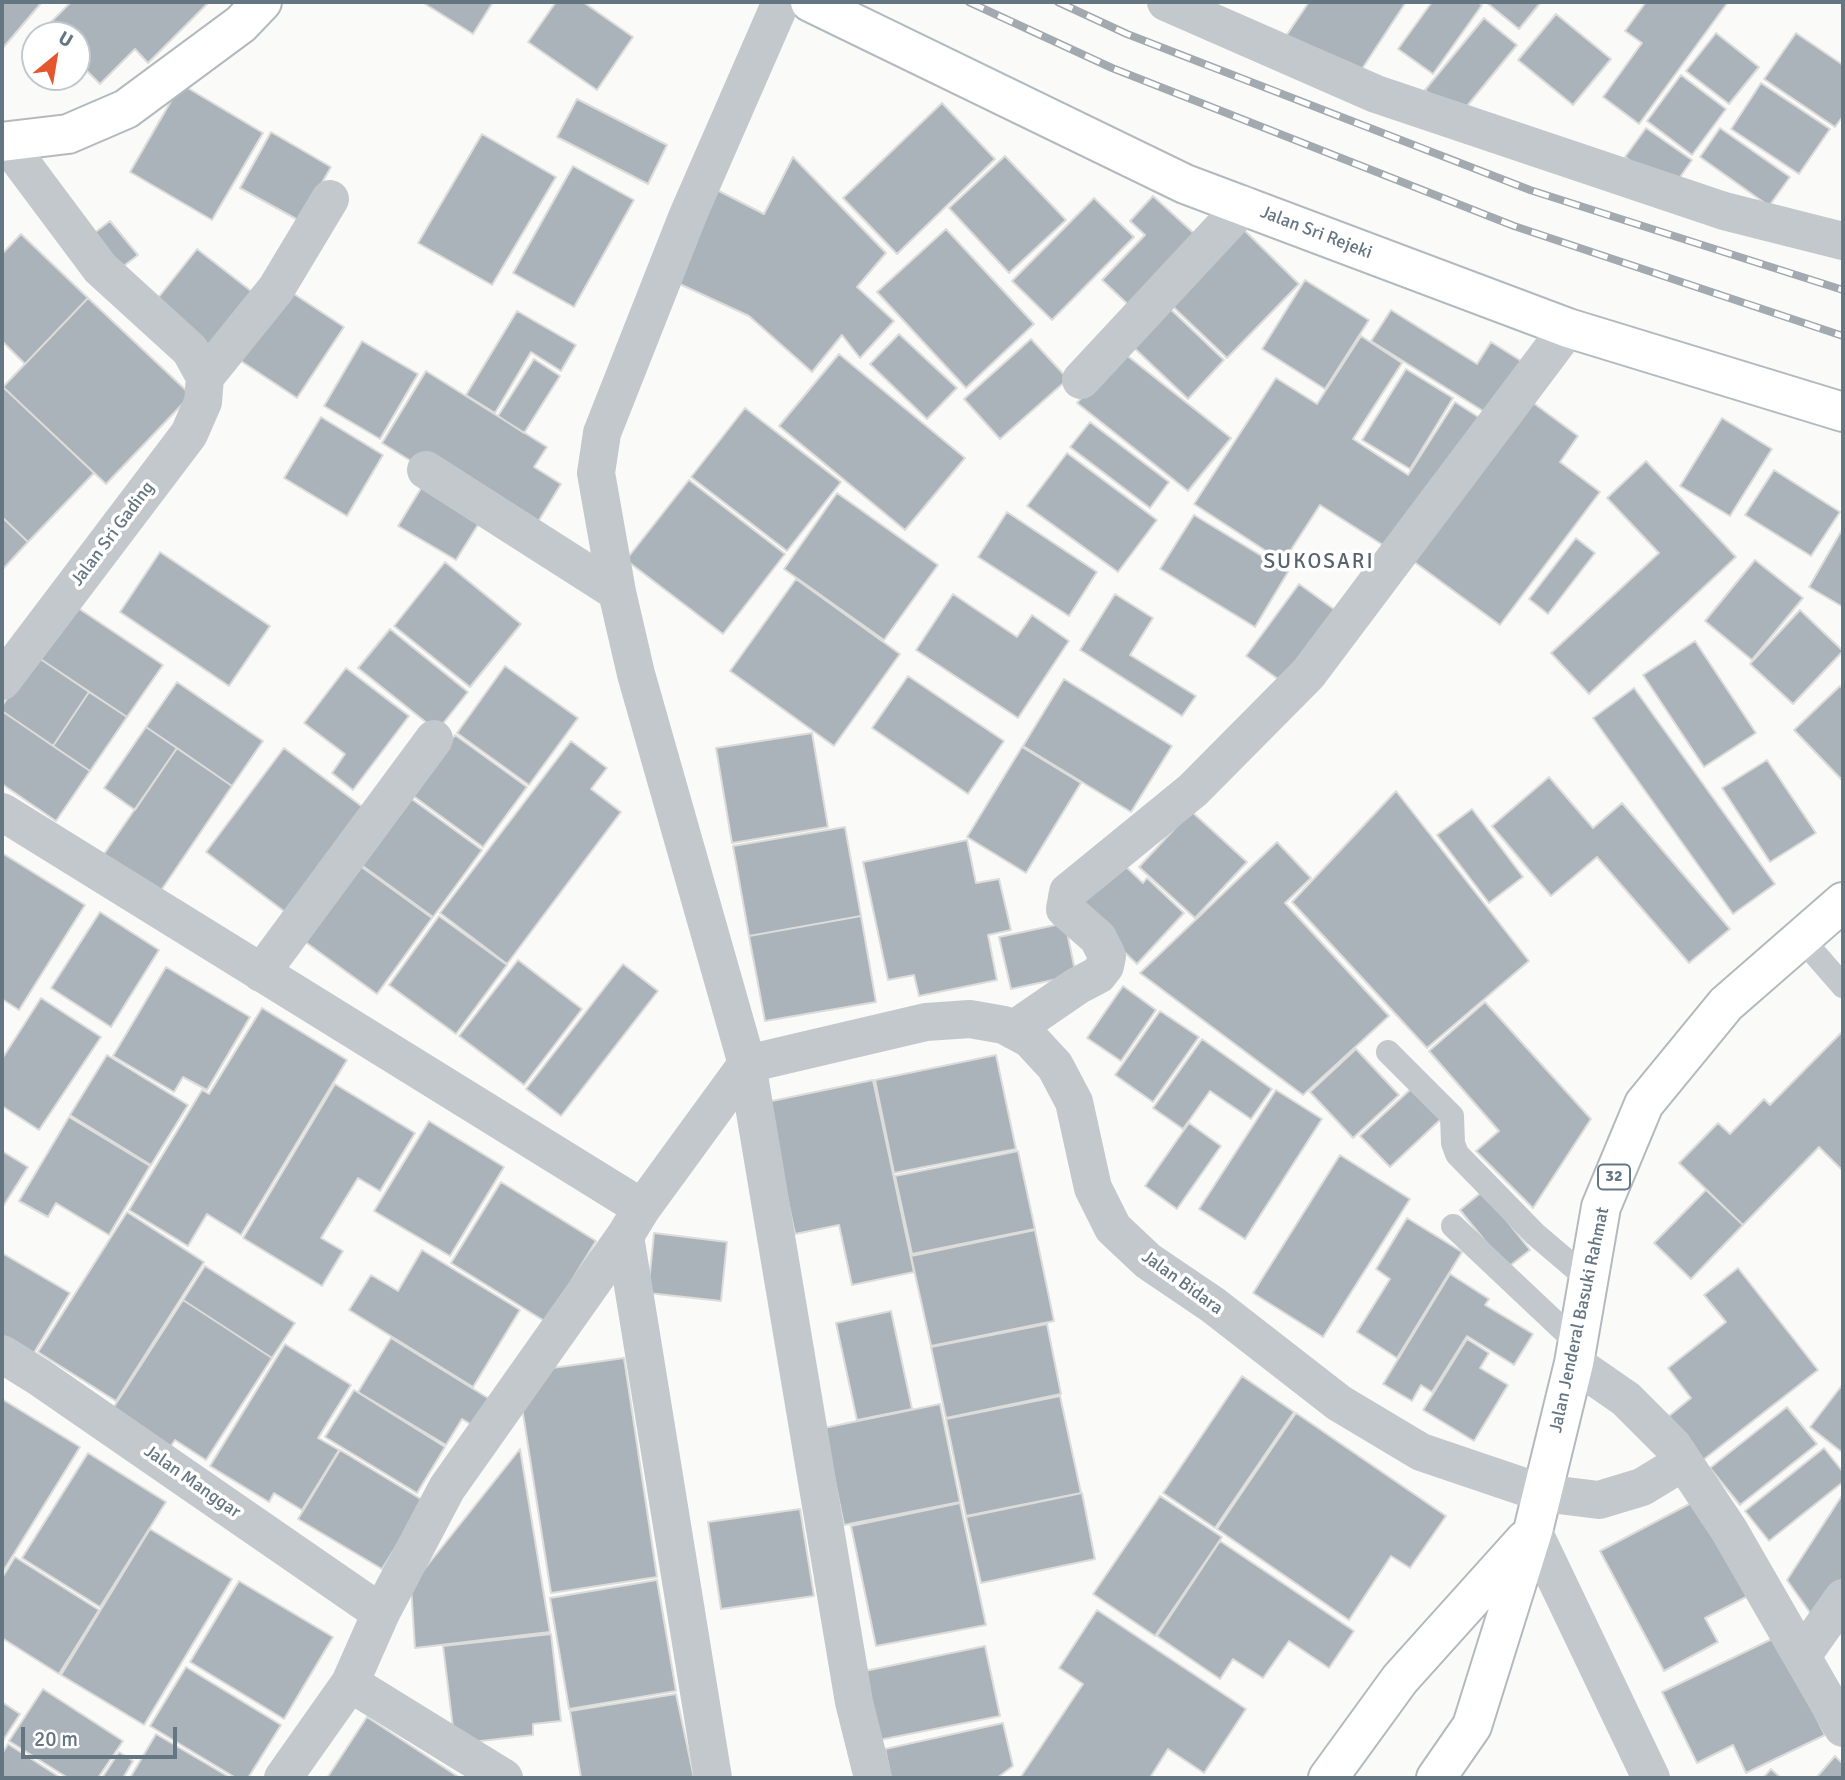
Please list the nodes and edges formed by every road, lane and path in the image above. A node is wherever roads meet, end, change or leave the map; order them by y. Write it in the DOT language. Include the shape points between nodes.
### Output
graph roads {
  1 [pos="262,2"];
  2 [pos="780,2"];
  3 [pos="810,2"];
  4 [pos="1166,2"];
  5 [pos="4,142"];
  6 [pos="330,200"];
  7 [pos="1244,205"];
  8 [pos="1843,241"];
  9 [pos="1568,328"];
  10 [pos="205,377"];
  11 [pos="1081,380"];
  12 [pos="1843,412"];
  13 [pos="426,470"];
  14 [pos="617,592"];
  15 [pos="2,681"];
  16 [pos="434,739"];
  17 [pos="2,813"];
  18 [pos="1843,902"];
  19 [pos="1802,939"];
  20 [pos="261,973"];
  21 [pos="1843,986"];
  22 [pos="1013,1030"];
  23 [pos="1388,1052"];
  24 [pos="747,1064"];
  25 [pos="634,1222"];
  26 [pos="1453,1226"];
  27 [pos="1589,1280"];
  28 [pos="1576,1353"];
  29 [pos="2,1354"];
  30 [pos="1683,1462"];
  31 [pos="1542,1493"];
  32 [pos="1533,1531"];
  33 [pos="1843,1598"];
  34 [pos="381,1613"];
  35 [pos="1801,1656"];
  36 [pos="350,1683"];
  37 [pos="1840,1712"];
  38 [pos="283,1778"];
  39 [pos="504,1778"];
  40 [pos="713,1778"];
  41 [pos="873,1778"];
  42 [pos="1328,1778"];
  43 [pos="1436,1778"];
  44 [pos="1651,1778"];
  1 -- 5 [label="main road" via="241,24 126,109 68,134"];
  2 -- 14 [label="street" via="601,433 596,473"];
  3 -- 7 [label="main road, Jalan Sri Rejeki" via="1185,184"];
  4 -- 8 [label="street" via="1376,94 1724,211"];
  5 -- 10 [label="street" via="100,268 190,350"];
  6 -- 10 [label="street" via="276,289"];
  7 -- 9 [label="main road, Jalan Sri Rejeki"];
  7 -- 11 [label="street"];
  9 -- 12 [label="main road, Jalan Sri Rejeki"];
  9 -- 22 [label="street" via="1308,674 1194,790 1068,892 1065,909 1098,938 1107,956 1105,966"];
  10 -- 15 [label="street, Jalan Sri Gading" via="203,402 189,434"];
  13 -- 14 [label="street"];
  14 -- 24 [label="street"];
  16 -- 20 [label="street"];
  17 -- 20 [label="street"];
  18 -- 19 [label="main road, Jalan Jenderal Basuki Rahmat / 32"];
  19 -- 21 [label="lane"];
  19 -- 27 [label="main road, Jalan Jenderal Basuki Rahmat / 32" via="1726,1004 1644,1104 1601,1207"];
  20 -- 25 [label="street"];
  22 -- 24 [label="street, Jalan Bidara" via="970,1019 926,1022"];
  22 -- 31 [label="street, Jalan Bidara" via="1030,1039 1055,1066 1074,1102 1093,1188 1113,1228 1148,1261 1339,1403 1421,1452"];
  23 -- 27 [label="lane" via="1452,1115 1457,1154 1535,1234"];
  24 -- 25 [label="street"];
  24 -- 41 [label="street" via="855,1702"];
  25 -- 34 [label="street" via="447,1488"];
  25 -- 40 [label="street"];
  26 -- 28 [label="lane"];
  27 -- 28 [label="main road, Jalan Jenderal Basuki Rahmat / 32"];
  28 -- 30 [label="street" via="1673,1446"];
  28 -- 31 [label="main road, Jalan Jenderal Basuki Rahmat / 32"];
  29 -- 34 [label="street, Jalan Manggar"];
  30 -- 31 [label="street, Jalan Bidara" via="1642,1487 1599,1500"];
  30 -- 35 [label="street" via="1729,1530"];
  31 -- 32 [label="main road, Jalan Jenderal Basuki Rahmat / 32"];
  32 -- 42 [label="main road, Jalan Jenderal Basuki Rahmat / 32" via="1400,1679"];
  32 -- 43 [label="main road, Jalan Jenderal Basuki Rahmat / 32" via="1472,1726"];
  32 -- 44 [label="street"];
  33 -- 35 [label="street"];
  34 -- 36 [label="street"];
  35 -- 37 [label="street"];
  36 -- 38 [label="street"];
  36 -- 39 [label="street"];
}
